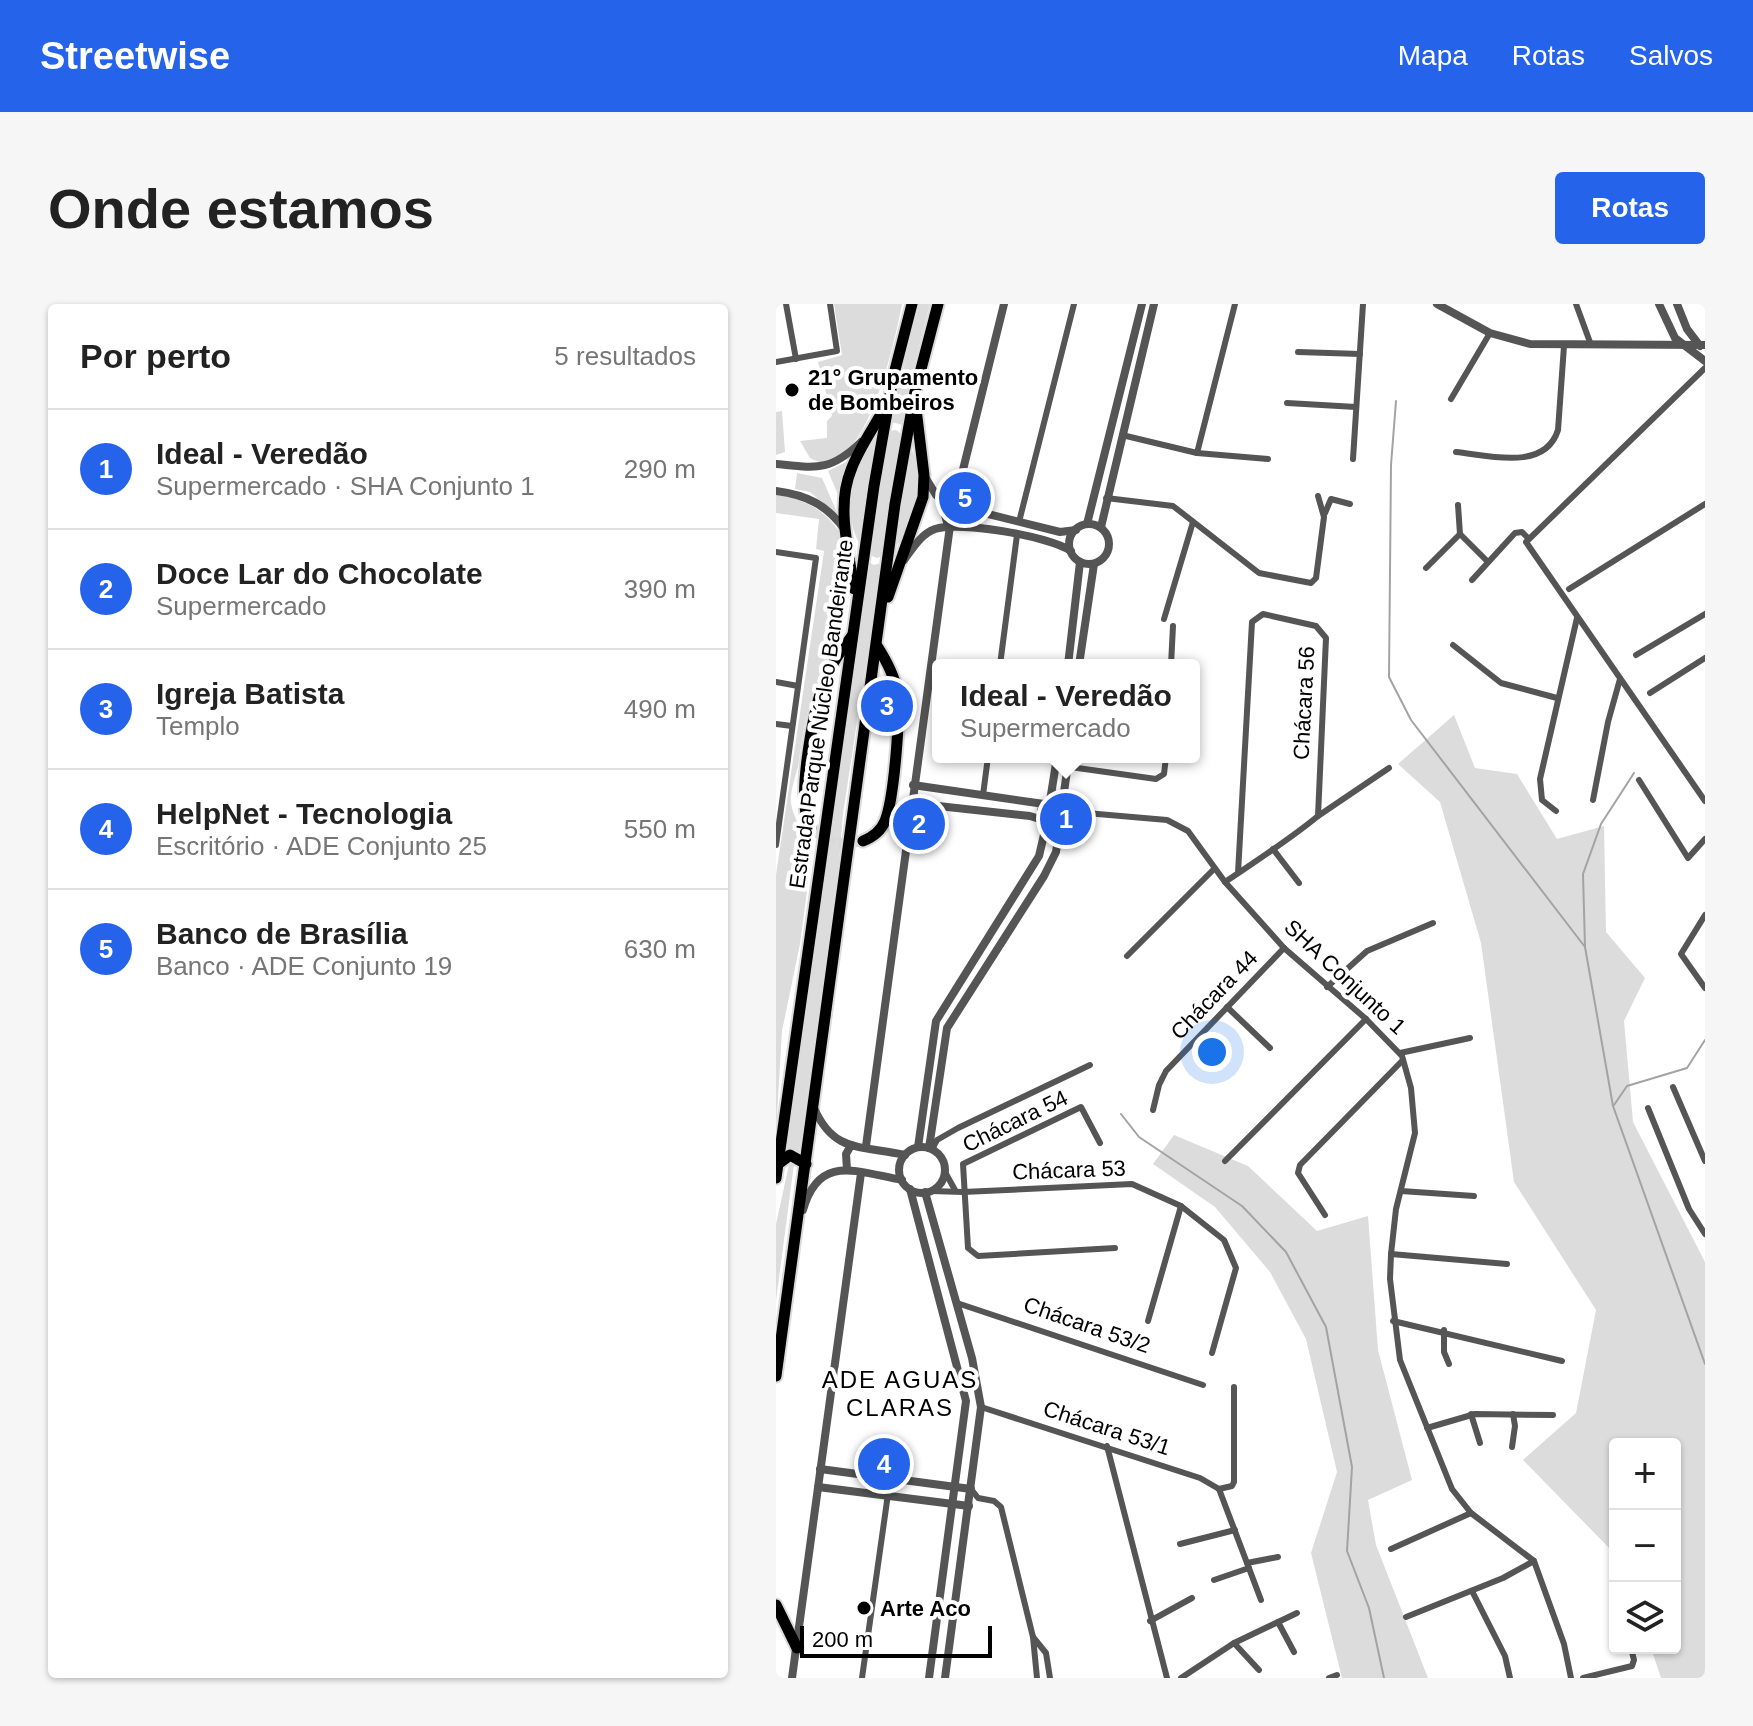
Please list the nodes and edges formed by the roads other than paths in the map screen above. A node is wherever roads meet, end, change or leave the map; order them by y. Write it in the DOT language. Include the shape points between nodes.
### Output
graph roads {
  1 [pos="786,304"];
  2 [pos="830,304"];
  3 [pos="938,304"];
  4 [pos="945,304"];
  5 [pos="1004,304"];
  6 [pos="1074,304"];
  7 [pos="1142,304"];
  8 [pos="1154,304"];
  9 [pos="1233,304"];
  10 [pos="1363,304"];
  11 [pos="1437,304"];
  12 [pos="1576,304"];
  13 [pos="1659,304"];
  14 [pos="1677,304"];
  15 [pos="909,308"];
  16 [pos="932,324"];
  17 [pos="1670,330"];
  18 [pos="1490,333"];
  19 [pos="1690,334"];
  20 [pos="1591,345"];
  21 [pos="1564,346"];
  22 [pos="1660,346"];
  23 [pos="1685,346"];
  24 [pos="1703,348"];
  25 [pos="1298,352"];
  26 [pos="1360,354"];
  27 [pos="796,359"];
  28 [pos="1705,361"];
  29 [pos="776,362"];
  30 [pos="1705,368"];
  31 [pos="915,392"];
  32 [pos="889,399"];
  33 [pos="1451,399"];
  34 [pos="1287,403"];
  35 [pos="1356,407"];
  36 [pos="870,433"];
  37 [pos="1122,435"];
  38 [pos="1456,452"];
  39 [pos="1197,453"];
  40 [pos="1268,459"];
  41 [pos="1353,459"];
  42 [pos="776,464"];
  43 [pos="924,475"];
  44 [pos="776,491"];
  45 [pos="1318,496"];
  46 [pos="1106,498"];
  47 [pos="1350,504"];
  48 [pos="1705,504"];
  49 [pos="1458,505"];
  50 [pos="954,506"];
  51 [pos="1324,517"];
  52 [pos="1019,522"];
  53 [pos="1193,522"];
  54 [pos="1087,524"];
  55 [pos="950,526"];
  56 [pos="1101,527"];
  57 [pos="1076,530"];
  58 [pos="845,531"];
  59 [pos="1460,534"];
  60 [pos="1017,535"];
  61 [pos="1528,538"];
  62 [pos="1071,551"];
  63 [pos="777,552"];
  64 [pos="776,562"];
  65 [pos="1080,562"];
  66 [pos="1488,562"];
  67 [pos="1094,564"];
  68 [pos="1426,568"];
  69 [pos="897,570"];
  70 [pos="1472,580"];
  71 [pos="1569,589"];
  72 [pos="856,606"];
  73 [pos="882,609"];
  74 [pos="1705,614"];
  75 [pos="1073,617"];
  76 [pos="1577,618"];
  77 [pos="1085,619"];
  78 [pos="1164,619"];
  79 [pos="1173,626"];
  80 [pos="852,636"];
  81 [pos="1453,645"];
  82 [pos="877,646"];
  83 [pos="1636,655"];
  84 [pos="1705,658"];
  85 [pos="1001,659"];
  86 [pos="1069,659"];
  87 [pos="1080,659"];
  88 [pos="1171,659"];
  89 [pos="1620,679"];
  90 [pos="776,682"];
  91 [pos="798,686"];
  92 [pos="1650,693"];
  93 [pos="1557,698"];
  94 [pos="776,724"];
  95 [pos="792,726"];
  96 [pos="776,762"];
  97 [pos="987,763"];
  98 [pos="1056,763"];
  99 [pos="1068,763"];
  100 [pos="1073,763"];
  101 [pos="1165,763"];
  102 [pos="787,764"];
  103 [pos="1389,768"];
  104 [pos="1639,780"];
  105 [pos="913,785"];
  106 [pos="934,789"];
  107 [pos="983,795"];
  108 [pos="779,800"];
  109 [pos="1593,800"];
  110 [pos="1705,801"];
  111 [pos="1033,802"];
  112 [pos="1047,802"];
  113 [pos="911,803"];
  114 [pos="931,804"];
  115 [pos="1556,811"];
  116 [pos="1062,812"];
  117 [pos="1030,816"];
  118 [pos="1318,816"];
  119 [pos="1046,821"];
  120 [pos="811,828"];
  121 [pos="776,839"];
  122 [pos="1705,839"];
  123 [pos="863,841"];
  124 [pos="776,845"];
  125 [pos="1273,849"];
  126 [pos="1214,869"];
  127 [pos="1238,873"];
  128 [pos="1225,882"];
  129 [pos="1299,883"];
  130 [pos="1705,915"];
  131 [pos="1433,923"];
  132 [pos="1284,948"];
  133 [pos="1127,956"];
  134 [pos="1327,987"];
  135 [pos="1705,988"];
  136 [pos="1227,1007"];
  137 [pos="1366,1019"];
  138 [pos="936,1021"];
  139 [pos="947,1028"];
  140 [pos="1470,1038"];
  141 [pos="1270,1048"];
  142 [pos="1402,1057"];
  143 [pos="1090,1065"];
  144 [pos="1673,1087"];
  145 [pos="814,1108"];
  146 [pos="1648,1108"];
  147 [pos="1153,1110"];
  148 [pos="1100,1143"];
  149 [pos="866,1146"];
  150 [pos="850,1147"];
  151 [pos="918,1147"];
  152 [pos="930,1148"];
  153 [pos="905,1155"];
  154 [pos="1225,1161"];
  155 [pos="1705,1161"];
  156 [pos="778,1164"];
  157 [pos="806,1164"];
  158 [pos="847,1170"];
  159 [pos="945,1172"];
  160 [pos="861,1173"];
  161 [pos="776,1178"];
  162 [pos="902,1180"];
  163 [pos="910,1189"];
  164 [pos="955,1190"];
  165 [pos="1401,1191"];
  166 [pos="928,1192"];
  167 [pos="963,1192"];
  168 [pos="1474,1196"];
  169 [pos="1181,1206"];
  170 [pos="1325,1215"];
  171 [pos="796,1233"];
  172 [pos="1705,1234"];
  173 [pos="1115,1248"];
  174 [pos="1391,1254"];
  175 [pos="1507,1264"];
  176 [pos="957,1303"];
  177 [pos="1148,1321"];
  178 [pos="1393,1321"];
  179 [pos="1444,1330"];
  180 [pos="1212,1353"];
  181 [pos="1562,1361"];
  182 [pos="1449,1364"];
  183 [pos="776,1376"];
  184 [pos="1203,1385"];
  185 [pos="1234,1387"];
  186 [pos="981,1407"];
  187 [pos="1471,1414"];
  188 [pos="1513,1414"];
  189 [pos="1553,1415"];
  190 [pos="965,1426"];
  191 [pos="979,1427"];
  192 [pos="1427,1428"];
  193 [pos="1480,1443"];
  194 [pos="1107,1446"];
  195 [pos="1512,1447"];
  196 [pos="820,1469"];
  197 [pos="835,1472"];
  198 [pos="935,1483"];
  199 [pos="818,1487"];
  200 [pos="956,1487"];
  201 [pos="831,1488"];
  202 [pos="971,1489"];
  203 [pos="1219,1489"];
  204 [pos="888,1494"];
  205 [pos="978,1498"];
  206 [pos="932,1499"];
  207 [pos="953,1504"];
  208 [pos="969,1506"];
  209 [pos="1471,1513"];
  210 [pos="1235,1530"];
  211 [pos="1180,1544"];
  212 [pos="1391,1549"];
  213 [pos="1278,1557"];
  214 [pos="1534,1561"];
  215 [pos="944,1563"];
  216 [pos="1248,1565"];
  217 [pos="960,1571"];
  218 [pos="1214,1580"];
  219 [pos="1472,1591"];
  220 [pos="1192,1598"];
  221 [pos="1261,1600"];
  222 [pos="776,1605"];
  223 [pos="1297,1613"];
  224 [pos="1406,1617"];
  225 [pos="1150,1621"];
  226 [pos="1278,1622"];
  227 [pos="1033,1637"];
  228 [pos="1234,1643"];
  229 [pos="797,1648"];
  230 [pos="1294,1652"];
  231 [pos="1632,1654"];
  232 [pos="1259,1670"];
  233 [pos="1337,1675"];
  234 [pos="792,1678"];
  235 [pos="862,1678"];
  236 [pos="929,1678"];
  237 [pos="945,1678"];
  238 [pos="1037,1678"];
  239 [pos="1050,1678"];
  240 [pos="1167,1678"];
  241 [pos="1181,1678"];
  242 [pos="1329,1678"];
  243 [pos="1510,1678"];
  244 [pos="1571,1678"];
  245 [pos="1583,1678"];
  1 -- 27 [label="street"];
  2 -- 27 [label="street" via="837,351"];
  3 -- 16 [label="highway, Estrada Parque Núcleo Bandeirante"];
  4 -- 16 [label="highway"];
  5 -- 50 [label="street"];
  6 -- 52 [label="street"];
  7 -- 54 [label="street"];
  8 -- 37 [label="street"];
  9 -- 39 [label="street"];
  10 -- 26 [label="street"];
  11 -- 18 [label="street"];
  12 -- 20 [label="street"];
  13 -- 17 [label="street"];
  14 -- 19 [label="street"];
  15 -- 32 [label="highway, Estrada Parque Núcleo Bandeirante"];
  16 -- 31 [label="highway, Estrada Parque Núcleo Bandeirante"];
  17 -- 22 [label="street"];
  17 -- 23 [label="street"];
  18 -- 21 [label="street"];
  18 -- 33 [label="street"];
  19 -- 23 [label="street"];
  19 -- 24 [label="street"];
  20 -- 21 [label="street"];
  20 -- 22 [label="street"];
  21 -- 38 [label="street" via="1553,440 1524,458"];
  22 -- 23 [label="street"];
  23 -- 24 [label="street"];
  23 -- 28 [label="street"];
  25 -- 26 [label="street"];
  26 -- 35 [label="street"];
  27 -- 29 [label="street"];
  30 -- 61 [label="street"];
  31 -- 43 [label="highway"];
  31 -- 73 [label="highway, Estrada Parque Núcleo Bandeirante"];
  32 -- 36 [label="highway"];
  32 -- 72 [label="highway, Estrada Parque Núcleo Bandeirante"];
  34 -- 35 [label="street"];
  35 -- 41 [label="street"];
  36 -- 42 [label="street" via="820,469"];
  36 -- 58 [label="highway" via="846,488"];
  37 -- 39 [label="street"];
  37 -- 46 [label="street"];
  39 -- 40 [label="street"];
  43 -- 50 [label="street" via="936,495"];
  43 -- 69 [label="highway" via="918,515"];
  44 -- 58 [label="street" via="823,505"];
  45 -- 51 [label="street"];
  46 -- 53 [label="street" via="1166,504"];
  46 -- 56 [label="street"];
  47 -- 51 [label="street" via="1330,500"];
  48 -- 71 [label="street"];
  49 -- 59 [label="street"];
  50 -- 52 [label="street"];
  50 -- 55 [label="street" via="945,515"];
  51 -- 53 [label="street" via="1311,583 1259,573"];
  52 -- 57 [label="street" via="1060,532"];
  53 -- 78 [label="street"];
  54 -- 56 [label="street"];
  54 -- 57 [label="street"];
  55 -- 60 [label="street"];
  55 -- 69 [label="street" via="927,533"];
  55 -- 105 [label="street"];
  56 -- 67 [label="street" via="1109,544 1105,557"];
  57 -- 62 [label="street"];
  58 -- 72 [label="highway"];
  59 -- 66 [label="street"];
  59 -- 68 [label="street"];
  60 -- 62 [label="street" via="1054,541"];
  60 -- 85 [label="street"];
  61 -- 66 [label="street" via="1515,533"];
  61 -- 76 [label="street" via="1526,544"];
  62 -- 65 [label="street"];
  63 -- 64 [label="street"];
  63 -- 91 [label="street" via="815,558"];
  65 -- 67 [label="street"];
  65 -- 75 [label="street"];
  66 -- 70 [label="street"];
  67 -- 77 [label="street"];
  69 -- 73 [label="highway"];
  72 -- 80 [label="highway, Estrada Parque Núcleo Bandeirante"];
  73 -- 82 [label="highway, Estrada Parque Núcleo Bandeirante"];
  74 -- 83 [label="street"];
  75 -- 77 [label="street"];
  75 -- 86 [label="street"];
  76 -- 89 [label="street"];
  76 -- 93 [label="street"];
  77 -- 87 [label="street"];
  79 -- 88 [label="street"];
  80 -- 120 [label="highway" via="837,656 819,699 803,803"];
  80 -- 156 [label="highway, Estrada Parque Núcleo Bandeirante"];
  81 -- 93 [label="street" via="1501,683"];
  82 -- 123 [label="highway" via="898,694 897,732 887,816"];
  82 -- 145 [label="highway, Estrada Parque Núcleo Bandeirante"];
  84 -- 92 [label="street"];
  89 -- 109 [label="street"];
  89 -- 110 [label="street"];
  90 -- 91 [label="street"];
  91 -- 95 [label="street"];
  93 -- 115 [label="street" via="1539,791 1546,806"];
  94 -- 95 [label="street"];
  95 -- 102 [label="street"];
  96 -- 102 [label="street"];
  97 -- 107 [label="street"];
  98 -- 112 [label="street"];
  99 -- 116 [label="street"];
  100 -- 101 [label="street" via="1156,779 1164,774"];
  102 -- 108 [label="street"];
  103 -- 118 [label="street"];
  104 -- 122 [label="street" via="1688,858"];
  105 -- 106 [label="street"];
  105 -- 113 [label="street"];
  106 -- 107 [label="street"];
  106 -- 114 [label="street" via="925,794"];
  107 -- 111 [label="street"];
  108 -- 121 [label="street"];
  111 -- 112 [label="street"];
  111 -- 117 [label="street"];
  112 -- 116 [label="street"];
  112 -- 119 [label="street" via="1041,811"];
  113 -- 114 [label="street"];
  113 -- 149 [label="street"];
  114 -- 117 [label="street"];
  116 -- 119 [label="street"];
  116 -- 126 [label="street, SHA Conjunto 1" via="1167,820 1188,831"];
  116 -- 139 [label="street" via="1056,852 1044,876"];
  117 -- 119 [label="street"];
  118 -- 125 [label="street"];
  118 -- 127 [label="street, Chácara 56" via="1326,638 1316,626 1259,614 1252,622"];
  119 -- 138 [label="street" via="1039,856"];
  121 -- 124 [label="street"];
  125 -- 127 [label="street"];
  125 -- 129 [label="street"];
  126 -- 128 [label="street, SHA Conjunto 1"];
  126 -- 133 [label="street"];
  127 -- 128 [label="street"];
  128 -- 132 [label="street, SHA Conjunto 1"];
  130 -- 135 [label="street" via="1681,954"];
  131 -- 134 [label="street" via="1367,951"];
  132 -- 134 [label="street, SHA Conjunto 1"];
  132 -- 136 [label="street, Chácara 44"];
  134 -- 137 [label="street, SHA Conjunto 1"];
  136 -- 141 [label="street"];
  136 -- 147 [label="street, Chácara 44" via="1161,1078"];
  137 -- 142 [label="street, SHA Conjunto 1"];
  137 -- 154 [label="street"];
  138 -- 139 [label="street"];
  138 -- 151 [label="street"];
  139 -- 152 [label="street"];
  140 -- 142 [label="street"];
  142 -- 165 [label="street, SHA Conjunto 1" via="1415,1133"];
  142 -- 170 [label="street" via="1300,1165 1298,1173"];
  143 -- 152 [label="street" via="958,1128"];
  144 -- 155 [label="street"];
  145 -- 150 [label="street" via="829,1135"];
  145 -- 157 [label="highway, Estrada Parque Núcleo Bandeirante"];
  146 -- 172 [label="street" via="1689,1209"];
  148 -- 167 [label="street, Chácara 54" via="1081,1107 963,1164"];
  149 -- 150 [label="street"];
  149 -- 153 [label="street"];
  150 -- 158 [label="street"];
  151 -- 152 [label="street"];
  151 -- 153 [label="street"];
  152 -- 159 [label="street" via="942,1158"];
  153 -- 162 [label="street"];
  156 -- 157 [label="highway" via="790,1155"];
  156 -- 161 [label="highway, Estrada Parque Núcleo Bandeirante"];
  157 -- 171 [label="highway, Estrada Parque Núcleo Bandeirante"];
  158 -- 160 [label="street"];
  158 -- 171 [label="street" via="825,1173 809,1187"];
  159 -- 164 [label="street"];
  159 -- 166 [label="street"];
  160 -- 162 [label="street"];
  160 -- 196 [label="street"];
  162 -- 163 [label="street"];
  163 -- 166 [label="street"];
  163 -- 190 [label="street" via="962,1384"];
  164 -- 166 [label="street, Chácara 53"];
  164 -- 167 [label="street, Chácara 53"];
  165 -- 168 [label="street"];
  165 -- 174 [label="street, SHA Conjunto 1"];
  166 -- 176 [label="street"];
  167 -- 169 [label="street, Chácara 53" via="1132,1184"];
  167 -- 173 [label="street, Chácara 54" via="973,1254"];
  169 -- 177 [label="street"];
  169 -- 180 [label="street, Chácara 53" via="1224,1240 1236,1268"];
  171 -- 183 [label="highway, Estrada Parque Núcleo Bandeirante"];
  174 -- 175 [label="street"];
  174 -- 178 [label="street, SHA Conjunto 1"];
  176 -- 184 [label="street, Chácara 53/2"];
  176 -- 186 [label="street"];
  178 -- 179 [label="street"];
  178 -- 192 [label="street, SHA Conjunto 1" via="1400,1360"];
  179 -- 181 [label="street"];
  179 -- 182 [label="street"];
  185 -- 203 [label="street" via="1234,1482"];
  186 -- 191 [label="street"];
  186 -- 194 [label="street, Chácara 53/1"];
  187 -- 188 [label="street"];
  187 -- 192 [label="street"];
  187 -- 193 [label="street"];
  188 -- 189 [label="street"];
  188 -- 195 [label="street"];
  190 -- 191 [label="street"];
  190 -- 200 [label="street"];
  191 -- 202 [label="street"];
  192 -- 209 [label="street, SHA Conjunto 1" via="1452,1489"];
  194 -- 203 [label="street, Chácara 53/1"];
  194 -- 225 [label="street"];
  196 -- 197 [label="street"];
  196 -- 199 [label="street"];
  197 -- 198 [label="street"];
  197 -- 201 [label="street"];
  198 -- 200 [label="street"];
  198 -- 206 [label="street" via="940,1490"];
  199 -- 201 [label="street"];
  199 -- 229 [label="street"];
  200 -- 202 [label="street"];
  200 -- 207 [label="street"];
  201 -- 204 [label="street"];
  202 -- 205 [label="street"];
  202 -- 208 [label="street"];
  203 -- 210 [label="street"];
  204 -- 206 [label="street"];
  204 -- 235 [label="street"];
  205 -- 208 [label="street"];
  205 -- 227 [label="street" via="1001,1507"];
  206 -- 207 [label="street"];
  207 -- 208 [label="street"];
  207 -- 215 [label="street"];
  208 -- 217 [label="street"];
  209 -- 212 [label="street"];
  209 -- 214 [label="street, SHA Conjunto 1"];
  210 -- 211 [label="street"];
  210 -- 216 [label="street"];
  213 -- 216 [label="street"];
  214 -- 219 [label="street"];
  214 -- 244 [label="street"];
  215 -- 217 [label="street"];
  215 -- 236 [label="street"];
  216 -- 218 [label="street"];
  216 -- 221 [label="street"];
  217 -- 237 [label="street"];
  219 -- 224 [label="street"];
  219 -- 243 [label="street" via="1505,1656"];
  220 -- 225 [label="street"];
  222 -- 229 [label="highway"];
  223 -- 226 [label="street"];
  225 -- 240 [label="street"];
  226 -- 228 [label="street"];
  226 -- 230 [label="street"];
  227 -- 238 [label="street"];
  227 -- 239 [label="street" via="1046,1653"];
  228 -- 232 [label="street"];
  228 -- 241 [label="street"];
  229 -- 234 [label="street"];
  231 -- 245 [label="street" via="1632,1666"];
  233 -- 242 [label="street"];
}
